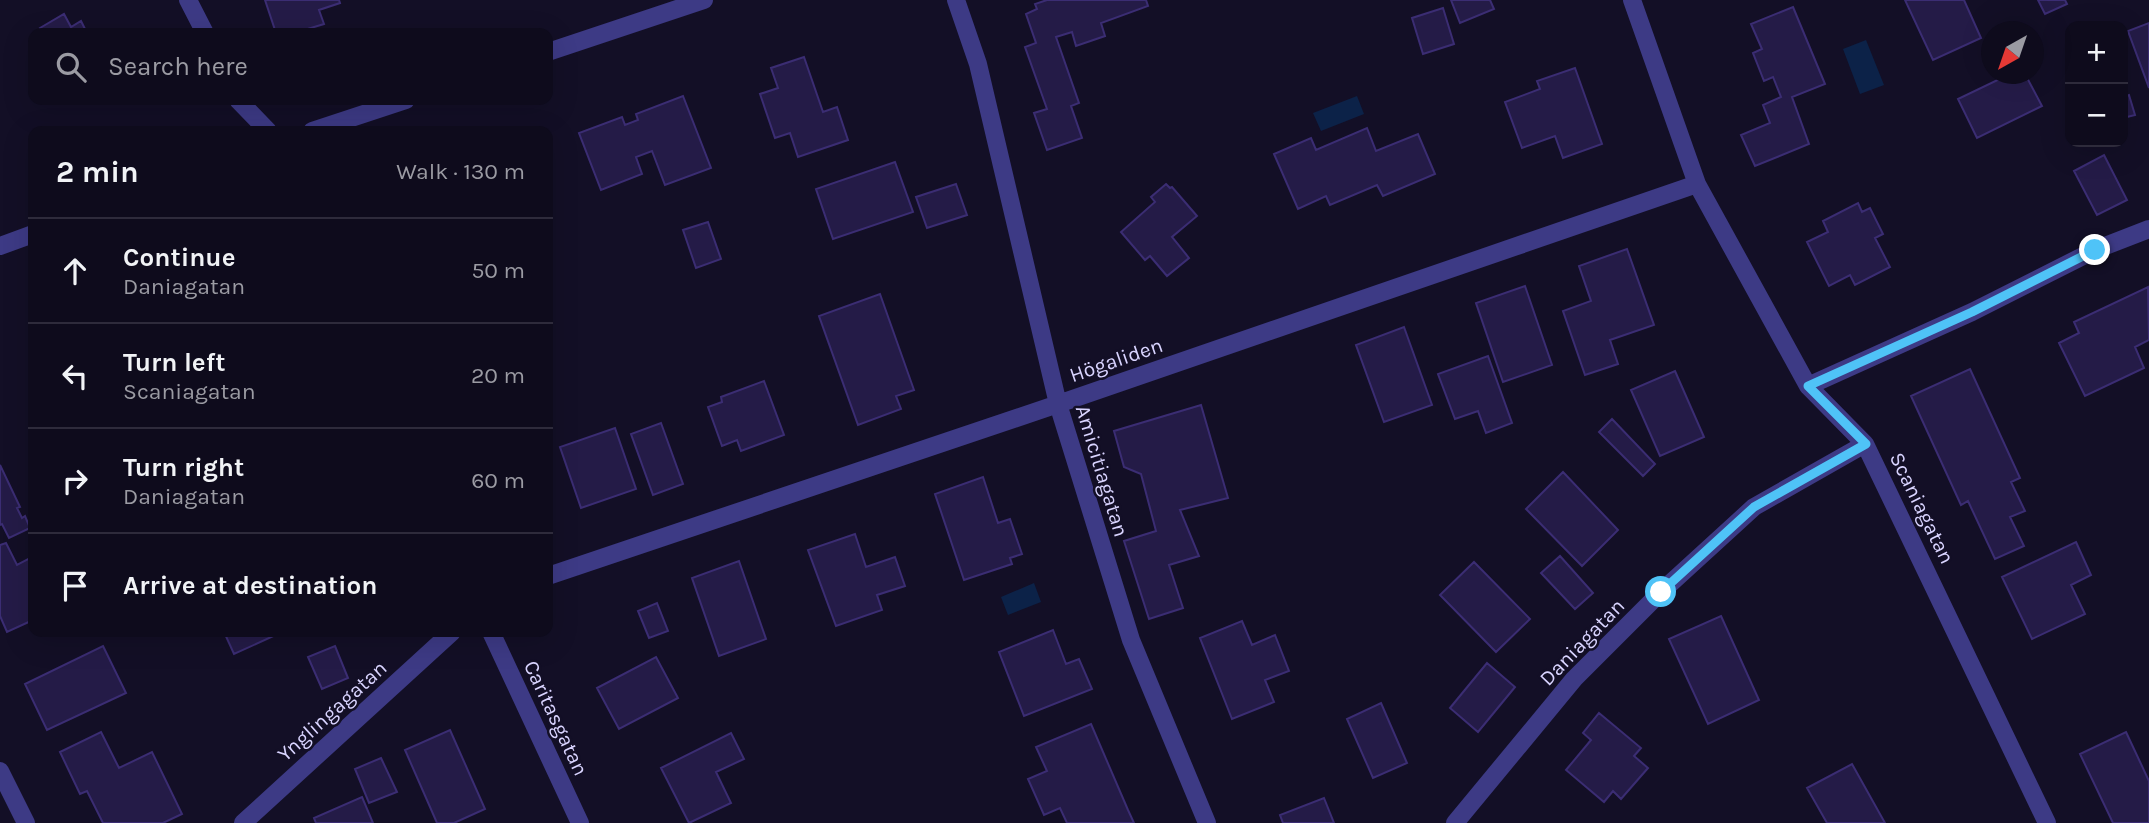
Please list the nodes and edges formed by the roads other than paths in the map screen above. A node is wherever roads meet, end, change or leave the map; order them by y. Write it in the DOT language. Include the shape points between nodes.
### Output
graph roads {
  1 [pos="188,0"];
  2 [pos="704,0"];
  3 [pos="956,0"];
  4 [pos="1632,0"];
  5 [pos="202,28"];
  6 [pos="553,50"];
  7 [pos="243,105"];
  8 [pos="391,105"];
  9 [pos="263,126"];
  10 [pos="327,126"];
  11 [pos="1697,184"];
  12 [pos="2149,229"];
  13 [pos="28,236"];
  14 [pos="0,246"];
  15 [pos="1808,386"];
  16 [pos="1058,404"];
  17 [pos="1866,444"];
  18 [pos="553,574"];
  19 [pos="447,637"];
  20 [pos="493,637"];
  21 [pos="0,771"];
  22 [pos="26,823"];
  23 [pos="243,823"];
  24 [pos="580,823"];
  25 [pos="1207,823"];
  26 [pos="1455,823"];
  27 [pos="2047,823"];
  1 -- 5 [label="street"];
  2 -- 6 [label="street"];
  3 -- 16 [label="street, Amicitiagatan" via="978,64"];
  4 -- 11 [label="street, Scaniagatan"];
  7 -- 9 [label="street"];
  8 -- 10 [label="street"];
  11 -- 15 [label="street, Scaniagatan"];
  11 -- 16 [label="street, Högaliden"];
  12 -- 15 [label="street" via="2095,250"];
  13 -- 14 [label="street"];
  15 -- 17 [label="street, Scaniagatan"];
  16 -- 18 [label="street, Högaliden"];
  16 -- 25 [label="street, Amicitiagatan" via="1131,640"];
  17 -- 26 [label="street, Daniagatan" via="1754,507 1661,592 1574,679"];
  17 -- 27 [label="street, Scaniagatan"];
  19 -- 23 [label="street, Ynglingagatan"];
  20 -- 24 [label="street, Caritasgatan"];
  21 -- 22 [label="street"];
}
